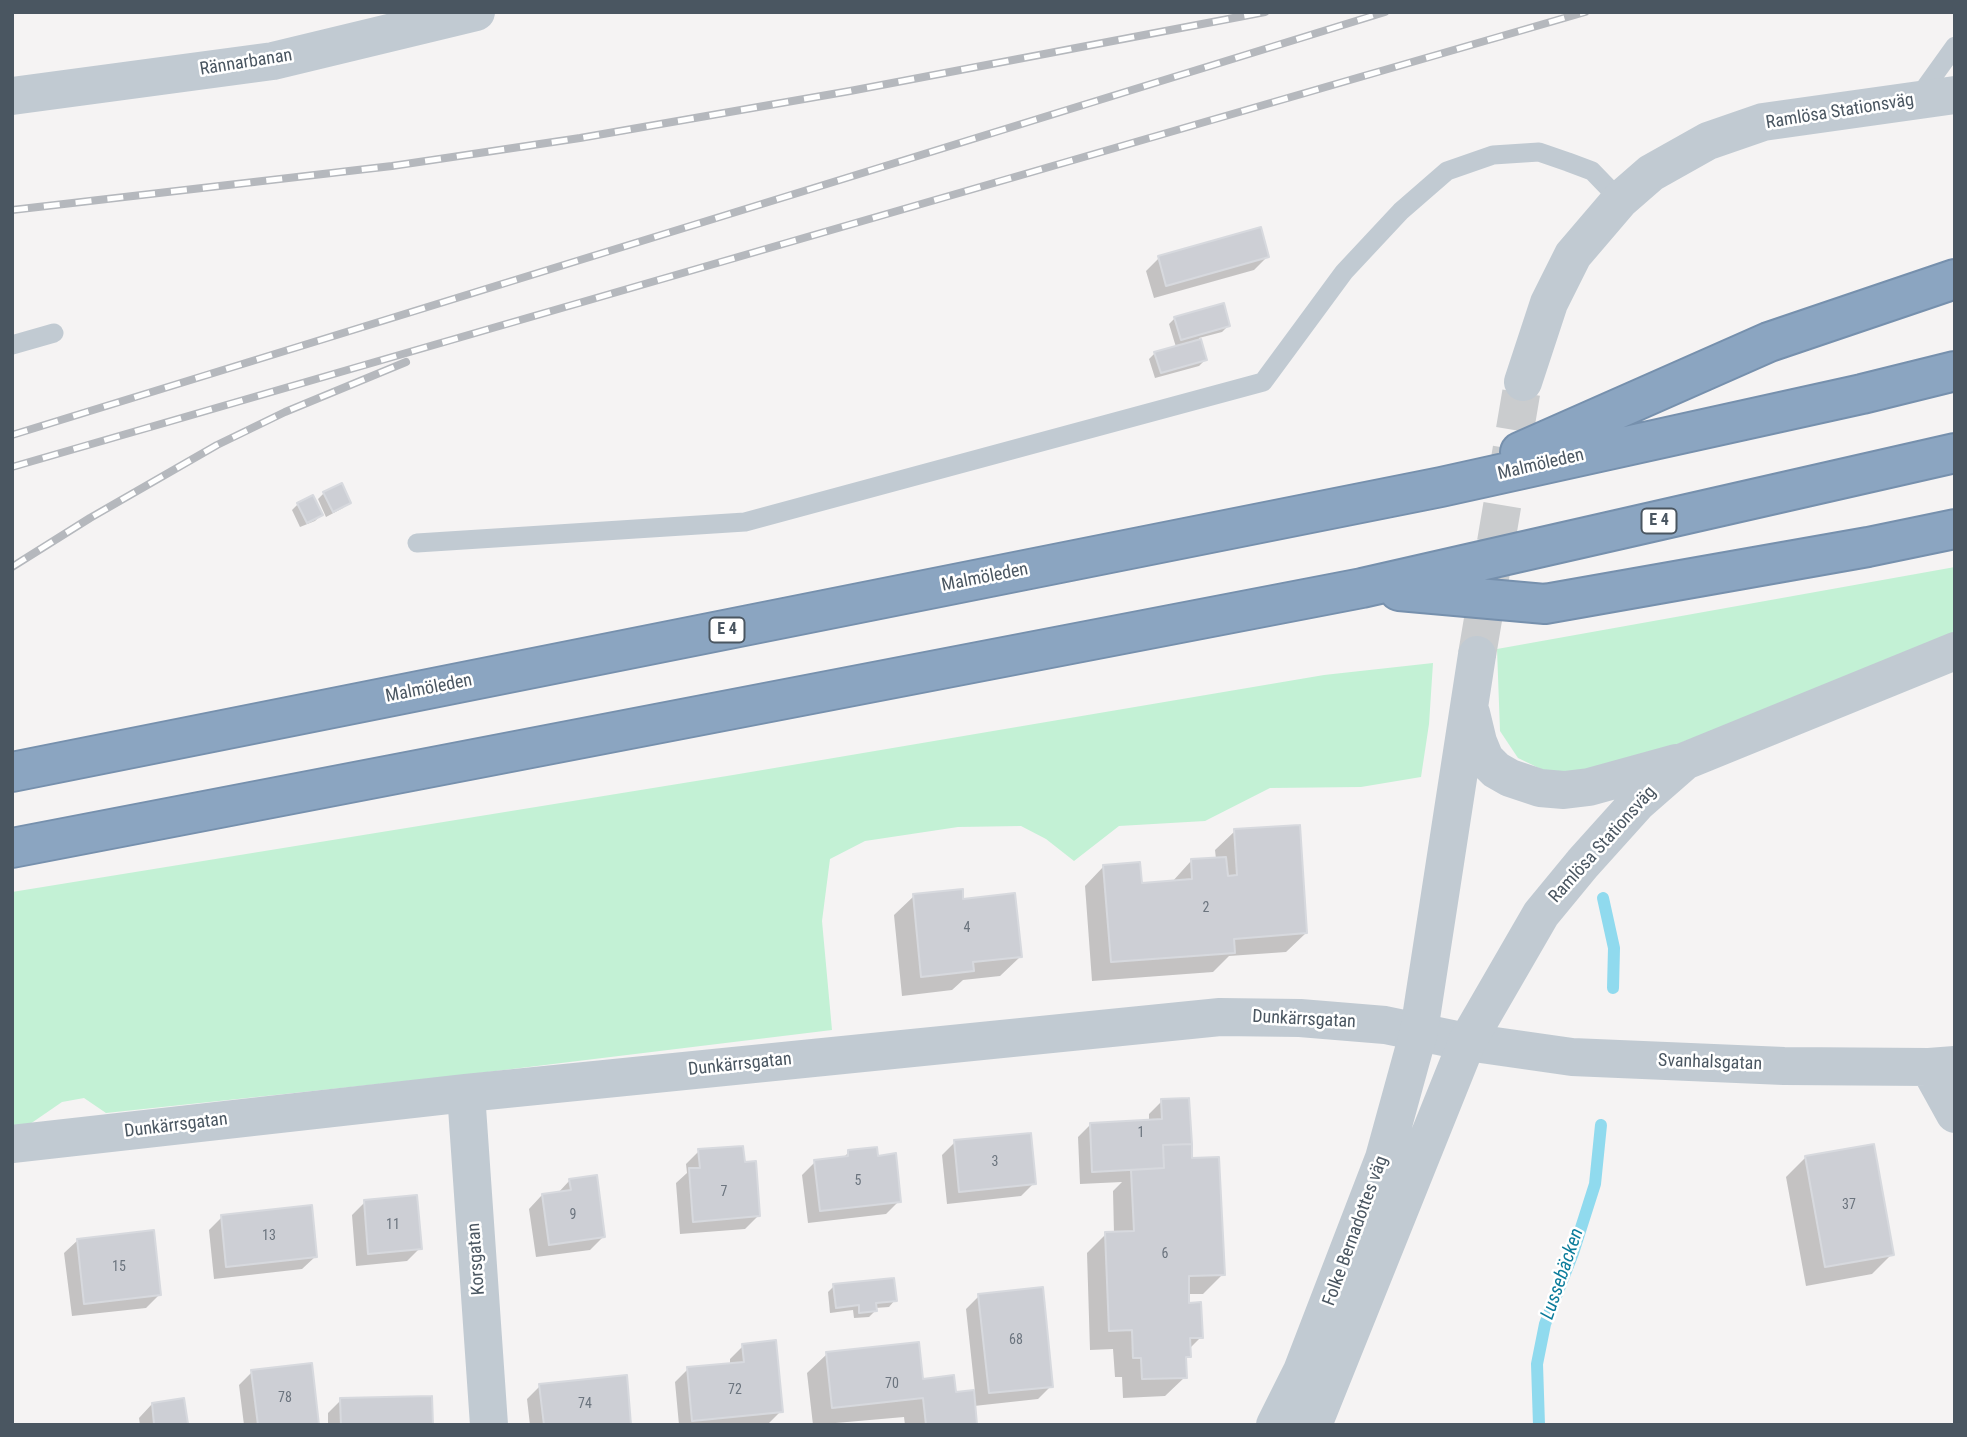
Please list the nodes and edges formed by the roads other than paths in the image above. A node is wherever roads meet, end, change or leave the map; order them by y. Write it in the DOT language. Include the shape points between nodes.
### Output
graph roads {
  1 [pos="476,12"];
  2 [pos="1955,46"];
  3 [pos="1955,95"];
  4 [pos="12,96"];
  5 [pos="1917,100"];
  6 [pos="1620,200"];
  7 [pos="1955,279"];
  8 [pos="54,334"];
  9 [pos="12,345"];
  10 [pos="1955,371"];
  11 [pos="1522,382"];
  12 [pos="1955,453"];
  13 [pos="1441,487"];
  14 [pos="1955,528"];
  15 [pos="416,543"];
  16 [pos="1362,587"];
  17 [pos="1955,651"];
  18 [pos="1477,655"];
  19 [pos="1470,707"];
  20 [pos="1685,761"];
  21 [pos="12,772"];
  22 [pos="12,848"];
  23 [pos="1419,1031"];
  24 [pos="1467,1042"];
  25 [pos="1942,1066"];
  26 [pos="466,1093"];
  27 [pos="1955,1114"];
  28 [pos="12,1144"];
  29 [pos="489,1425"];
  30 [pos="1275,1425"];
  31 [pos="1313,1425"];
  1 -- 4 [label="street, Rännarbanan" via="273,61"];
  2 -- 5 [label="lane"];
  3 -- 5 [label="street, Ramlösa Stationsväg"];
  5 -- 6 [label="street, Ramlösa Stationsväg" via="1763,122 1679,155"];
  6 -- 11 [label="street, Ramlösa Stationsväg" via="1573,256 1549,303"];
  6 -- 15 [label="lane" via="1592,172 1568,162 1539,152 1493,155 1447,171 1401,211 1344,272 1263,382 745,522"];
  7 -- 13 [label="highway" via="1769,342"];
  8 -- 9 [label="lane"];
  10 -- 13 [label="highway, Malmöleden / E 4"];
  12 -- 16 [label="highway, E 4"];
  13 -- 21 [label="highway, Malmöleden / E 4"];
  14 -- 16 [label="highway" via="1545,604"];
  16 -- 22 [label="highway, E 4"];
  17 -- 20 [label="street, Ramlösa Stationsväg"];
  18 -- 19 [label="street"];
  19 -- 20 [label="street" via="1485,759 1496,771 1540,788 1589,787"];
  19 -- 23 [label="street"];
  20 -- 24 [label="street, Ramlösa Stationsväg" via="1637,803 1541,914"];
  23 -- 24 [label="street, Dunkärrsgatan"];
  23 -- 26 [label="street, Dunkärrsgatan" via="1300,1018 1220,1017"];
  23 -- 30 [label="street, Folke Bernadottes väg" via="1384,1158 1302,1371"];
  24 -- 25 [label="street, Svanhalsgatan" via="1572,1057 1784,1066"];
  24 -- 31 [label="street, Folke Bernadottes väg"];
  25 -- 27 [label="street"];
  26 -- 28 [label="street, Dunkärrsgatan"];
  26 -- 29 [label="street, Korsgatan"];
}
